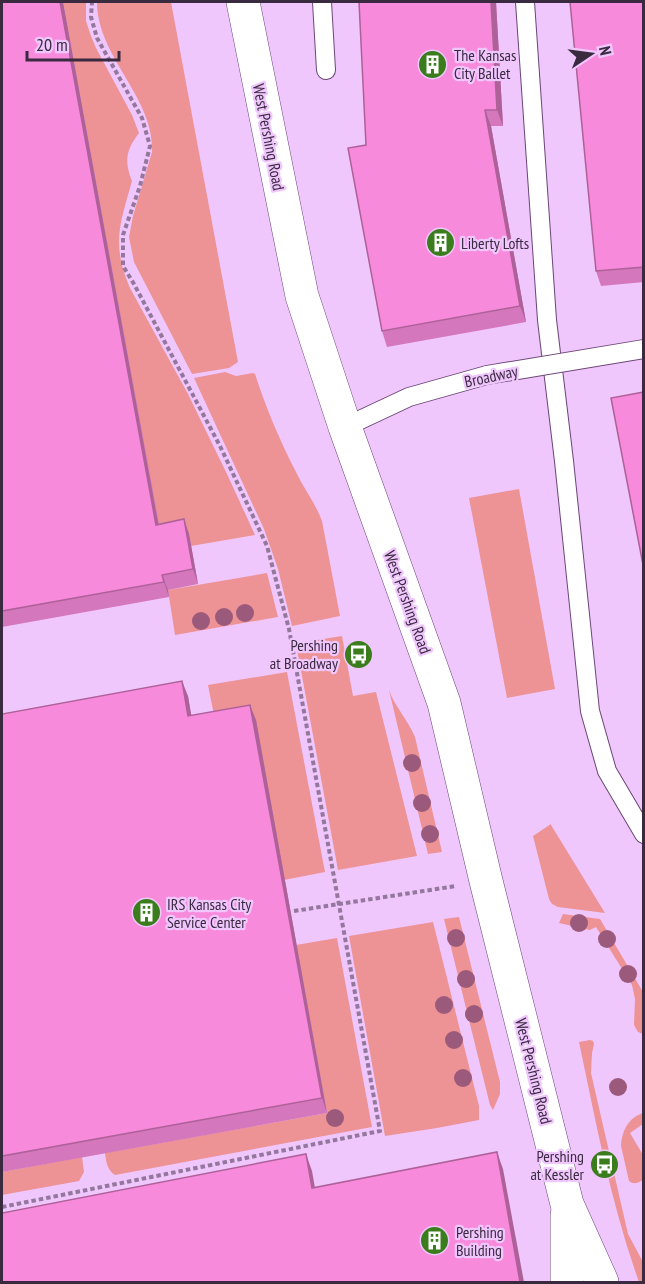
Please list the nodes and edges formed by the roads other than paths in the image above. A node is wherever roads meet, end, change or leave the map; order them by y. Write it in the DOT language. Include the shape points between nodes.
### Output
graph roads {
  1 [pos="243,2"];
  2 [pos="322,2"];
  3 [pos="525,2"];
  4 [pos="327,70"];
  5 [pos="644,350"];
  6 [pos="345,427"];
  7 [pos="644,834"];
  8 [pos="567,1204"];
  9 [pos="567,1282"];
  10 [pos="602,1282"];
  1 -- 6 [label="main road, West Pershing Road" via="302,296"];
  2 -- 4 [label="lane"];
  3 -- 7 [label="lane" via="548,320 590,711 607,771"];
  5 -- 6 [label="lane, Broadway, bridge" via="487,375 409,397"];
  6 -- 8 [label="main road, West Pershing Road" via="444,703"];
  8 -- 9 [label="main road, West Pershing Road"];
  8 -- 10 [label="main road, West Pershing Road"];
}
